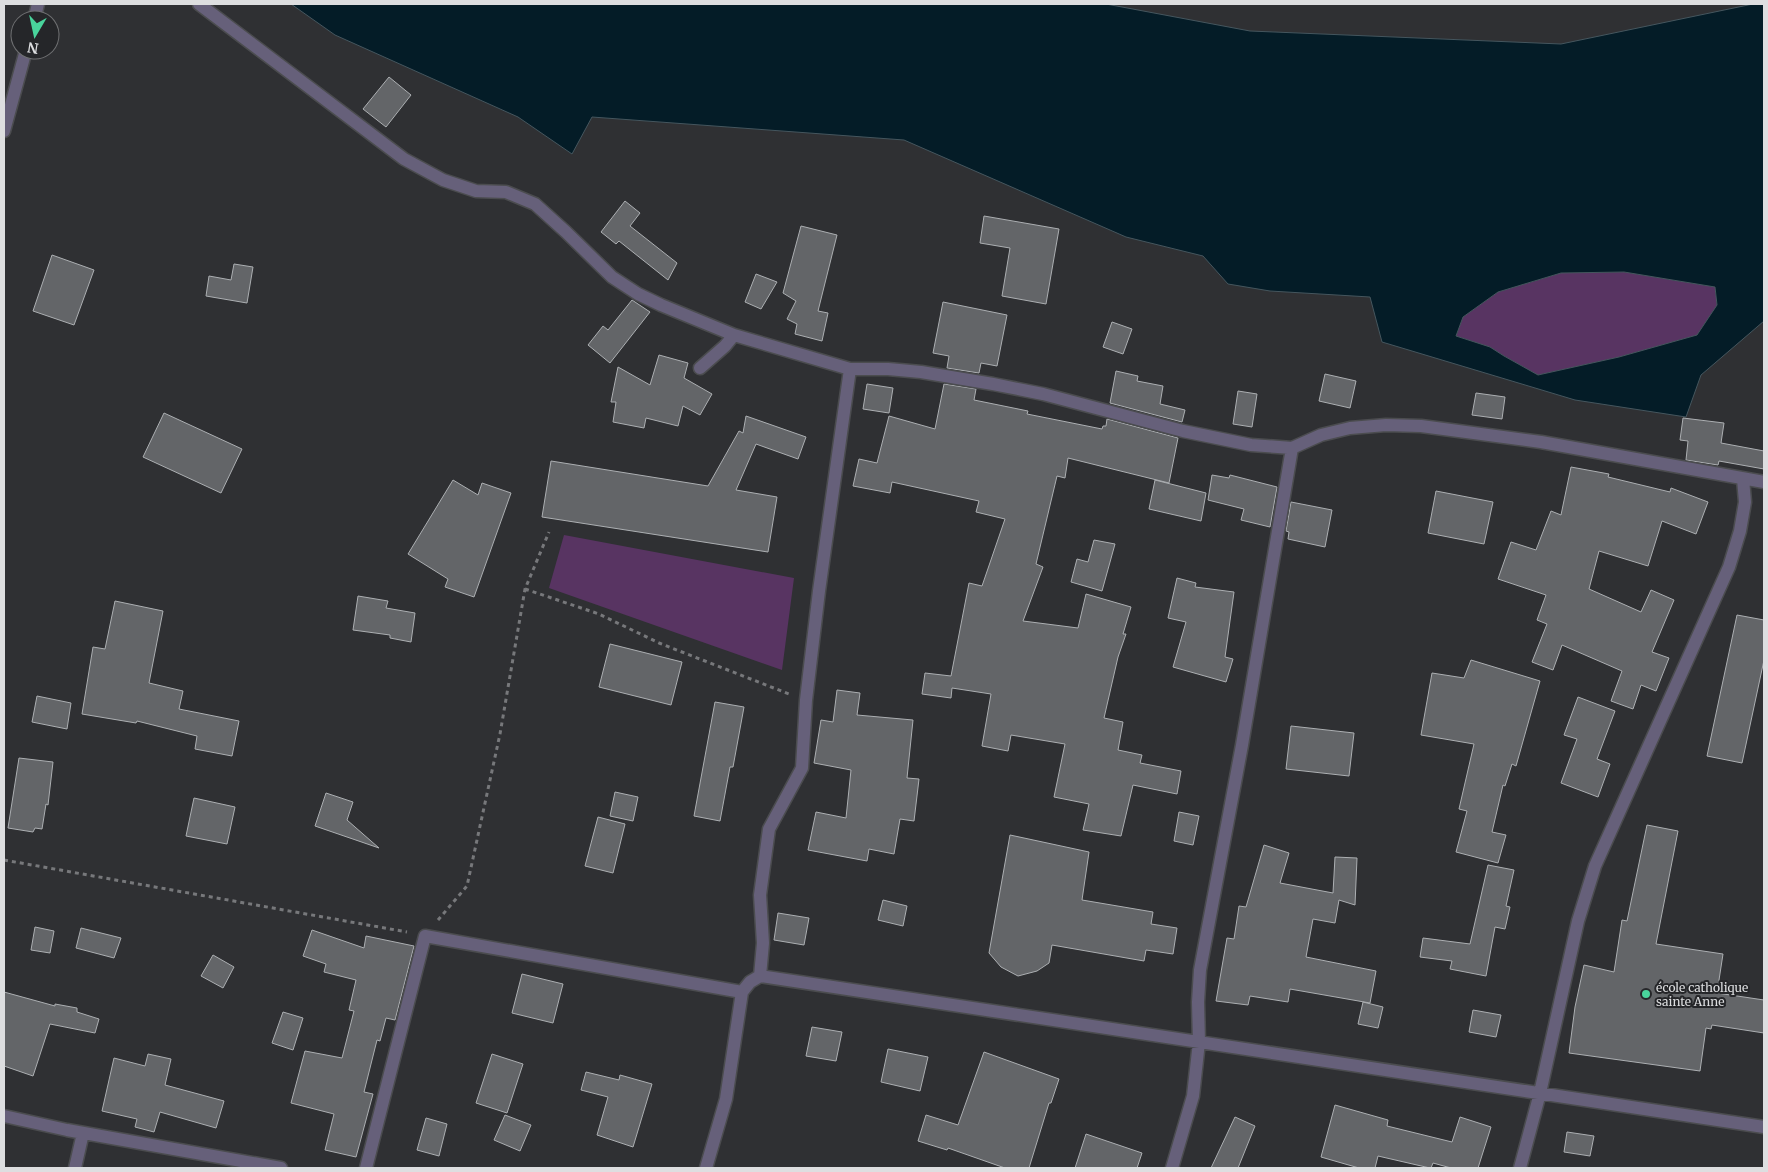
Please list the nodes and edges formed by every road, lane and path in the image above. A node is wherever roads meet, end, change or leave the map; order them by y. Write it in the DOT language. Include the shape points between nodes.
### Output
graph roads {
  1 [pos="199,4"];
  2 [pos="23,60"];
  3 [pos="4,132"];
  4 [pos="734,335"];
  5 [pos="700,368"];
  6 [pos="850,369"];
  7 [pos="1292,448"];
  8 [pos="1742,479"];
  9 [pos="1764,482"];
  10 [pos="549,532"];
  11 [pos="525,589"];
  12 [pos="806,700"];
  13 [pos="4,860"];
  14 [pos="425,936"];
  15 [pos="760,976"];
  16 [pos="742,992"];
  17 [pos="1199,1042"];
  18 [pos="1540,1093"];
  19 [pos="4,1116"];
  20 [pos="1764,1126"];
  21 [pos="83,1133"];
  22 [pos="75,1168"];
  23 [pos="281,1168"];
  24 [pos="366,1168"];
  25 [pos="706,1168"];
  26 [pos="1172,1168"];
  27 [pos="1520,1168"];
  1 -- 4 [label="street" via="404,159 443,180 476,191 506,192 535,204 612,277 660,305"];
  2 -- 3 [label="street"];
  4 -- 5 [label="street"];
  4 -- 6 [label="street"];
  6 -- 7 [label="street" via="921,372 993,384 1043,394 1183,432 1251,446"];
  6 -- 12 [label="street"];
  7 -- 8 [label="street" via="1350,428 1421,426 1541,442"];
  7 -- 17 [label="street" via="1200,970"];
  8 -- 9 [label="street"];
  8 -- 18 [label="street" via="1745,502 1729,567 1595,866 1578,921"];
  10 -- 11 [label="path"];
  11 -- 12 [label="path" via="599,614 660,643"];
  11 -- 14 [label="path" via="500,734 467,886"];
  12 -- 15 [label="street" via="802,768 769,829 760,895 763,944"];
  13 -- 14 [label="path"];
  14 -- 16 [label="street"];
  14 -- 24 [label="street"];
  15 -- 16 [label="street"];
  15 -- 17 [label="street"];
  16 -- 25 [label="street" via="726,1099"];
  17 -- 18 [label="street"];
  17 -- 26 [label="street" via="1193,1096"];
  18 -- 20 [label="street"];
  18 -- 27 [label="street"];
  19 -- 21 [label="street"];
  21 -- 22 [label="street"];
  21 -- 23 [label="street"];
}
